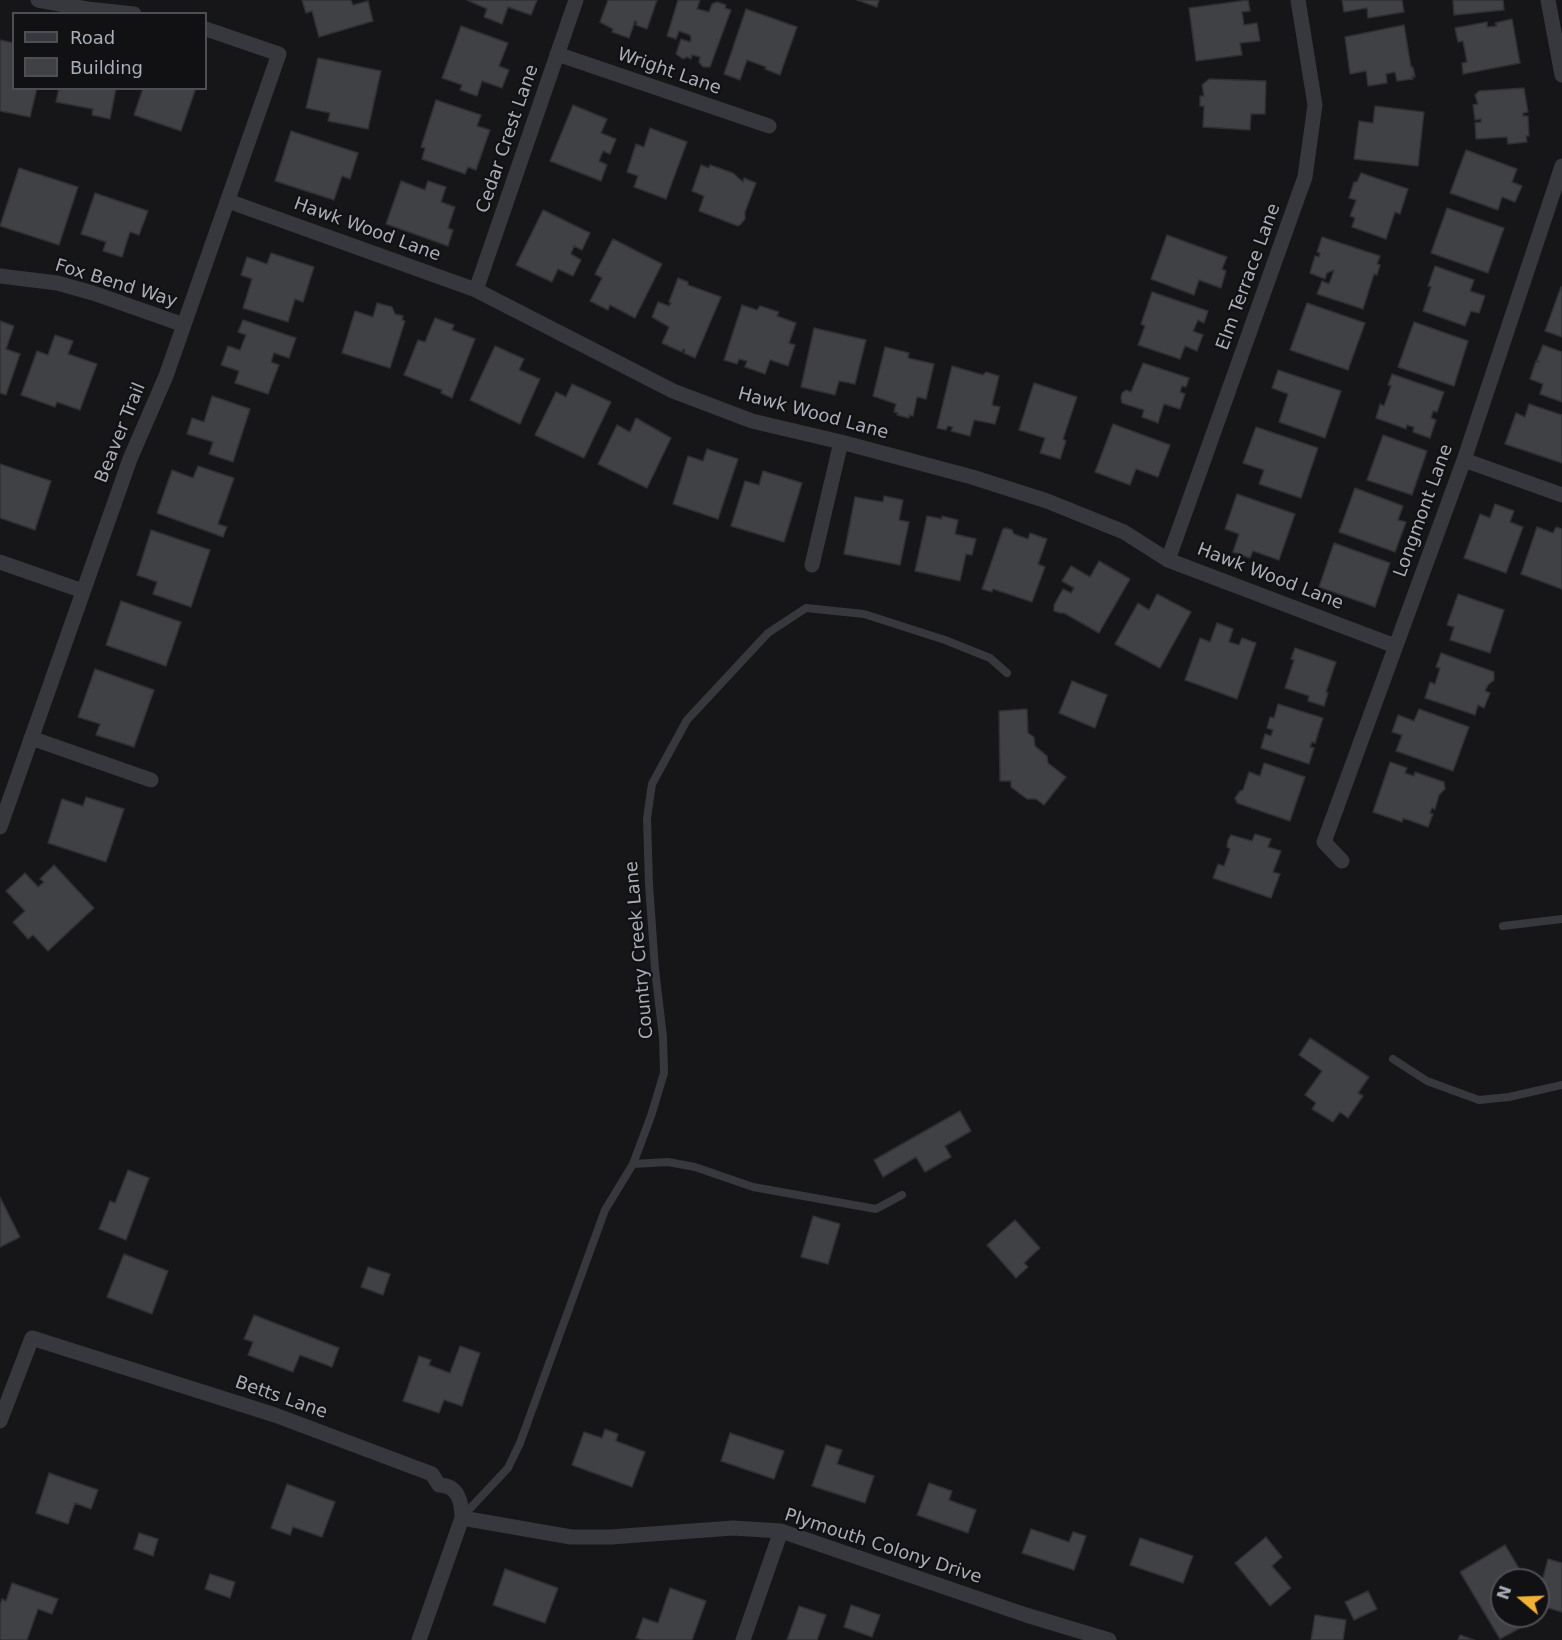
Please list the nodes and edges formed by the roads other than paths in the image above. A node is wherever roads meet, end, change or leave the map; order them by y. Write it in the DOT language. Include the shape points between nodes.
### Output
graph roads {
  1 [pos="38,0"];
  2 [pos="576,0"];
  3 [pos="1298,0"];
  4 [pos="1548,0"];
  5 [pos="115,12"];
  6 [pos="207,29"];
  7 [pos="557,54"];
  8 [pos="1562,75"];
  9 [pos="769,126"];
  10 [pos="1562,166"];
  11 [pos="228,201"];
  12 [pos="0,276"];
  13 [pos="476,290"];
  14 [pos="184,325"];
  15 [pos="841,442"];
  16 [pos="1464,460"];
  17 [pos="1562,495"];
  18 [pos="1168,560"];
  19 [pos="0,562"];
  20 [pos="812,565"];
  21 [pos="83,591"];
  22 [pos="1395,645"];
  23 [pos="1007,673"];
  24 [pos="31,738"];
  25 [pos="151,780"];
  26 [pos="0,827"];
  27 [pos="1342,861"];
  28 [pos="1562,919"];
  29 [pos="1503,926"];
  30 [pos="1393,1059"];
  31 [pos="1562,1085"];
  32 [pos="633,1164"];
  33 [pos="902,1195"];
  34 [pos="0,1421"];
  35 [pos="462,1518"];
  36 [pos="781,1531"];
  37 [pos="419,1640"];
  38 [pos="743,1640"];
  39 [pos="1109,1640"];
  1 -- 5 [label="street"];
  2 -- 7 [label="street, Cedar Crest Lane"];
  3 -- 18 [label="street, Elm Terrace Lane" via="1315,105 1305,177"];
  4 -- 8 [label="street"];
  6 -- 11 [label="street, Beaver Trail" via="279,54"];
  7 -- 9 [label="street, Wright Lane"];
  7 -- 13 [label="street, Cedar Crest Lane"];
  10 -- 16 [label="street, Longmont Lane"];
  11 -- 13 [label="street, Hawk Wood Lane"];
  11 -- 14 [label="street, Beaver Trail"];
  12 -- 14 [label="street, Fox Bend Way" via="57,283"];
  13 -- 15 [label="street, Hawk Wood Lane" via="673,391 753,421"];
  14 -- 21 [label="street, Beaver Trail"];
  15 -- 18 [label="street, Hawk Wood Lane" via="1047,501 1124,532"];
  15 -- 20 [label="street"];
  16 -- 17 [label="street"];
  16 -- 22 [label="street, Longmont Lane"];
  18 -- 22 [label="street, Hawk Wood Lane"];
  19 -- 21 [label="street"];
  21 -- 24 [label="street, Beaver Trail"];
  22 -- 27 [label="street, Longmont Lane" via="1324,842"];
  23 -- 32 [label="lane, Country Creek Lane" via="990,658 935,637 864,615 806,608 768,633 687,720 652,784 647,818 664,1073"];
  24 -- 25 [label="street"];
  24 -- 26 [label="street, Beaver Trail"];
  28 -- 29 [label="lane"];
  30 -- 31 [label="lane" via="1426,1081 1479,1100"];
  32 -- 33 [label="lane" via="668,1162 753,1187 876,1209"];
  32 -- 35 [label="lane, Country Creek Lane" via="605,1210 508,1468"];
  34 -- 35 [label="street, Betts Lane" via="32,1338 290,1420 432,1473 439,1485 455,1491 462,1504"];
  35 -- 36 [label="street, Plymouth Colony Drive" via="571,1537 733,1528"];
  35 -- 37 [label="street"];
  36 -- 38 [label="street"];
  36 -- 39 [label="street, Plymouth Colony Drive"];
}
